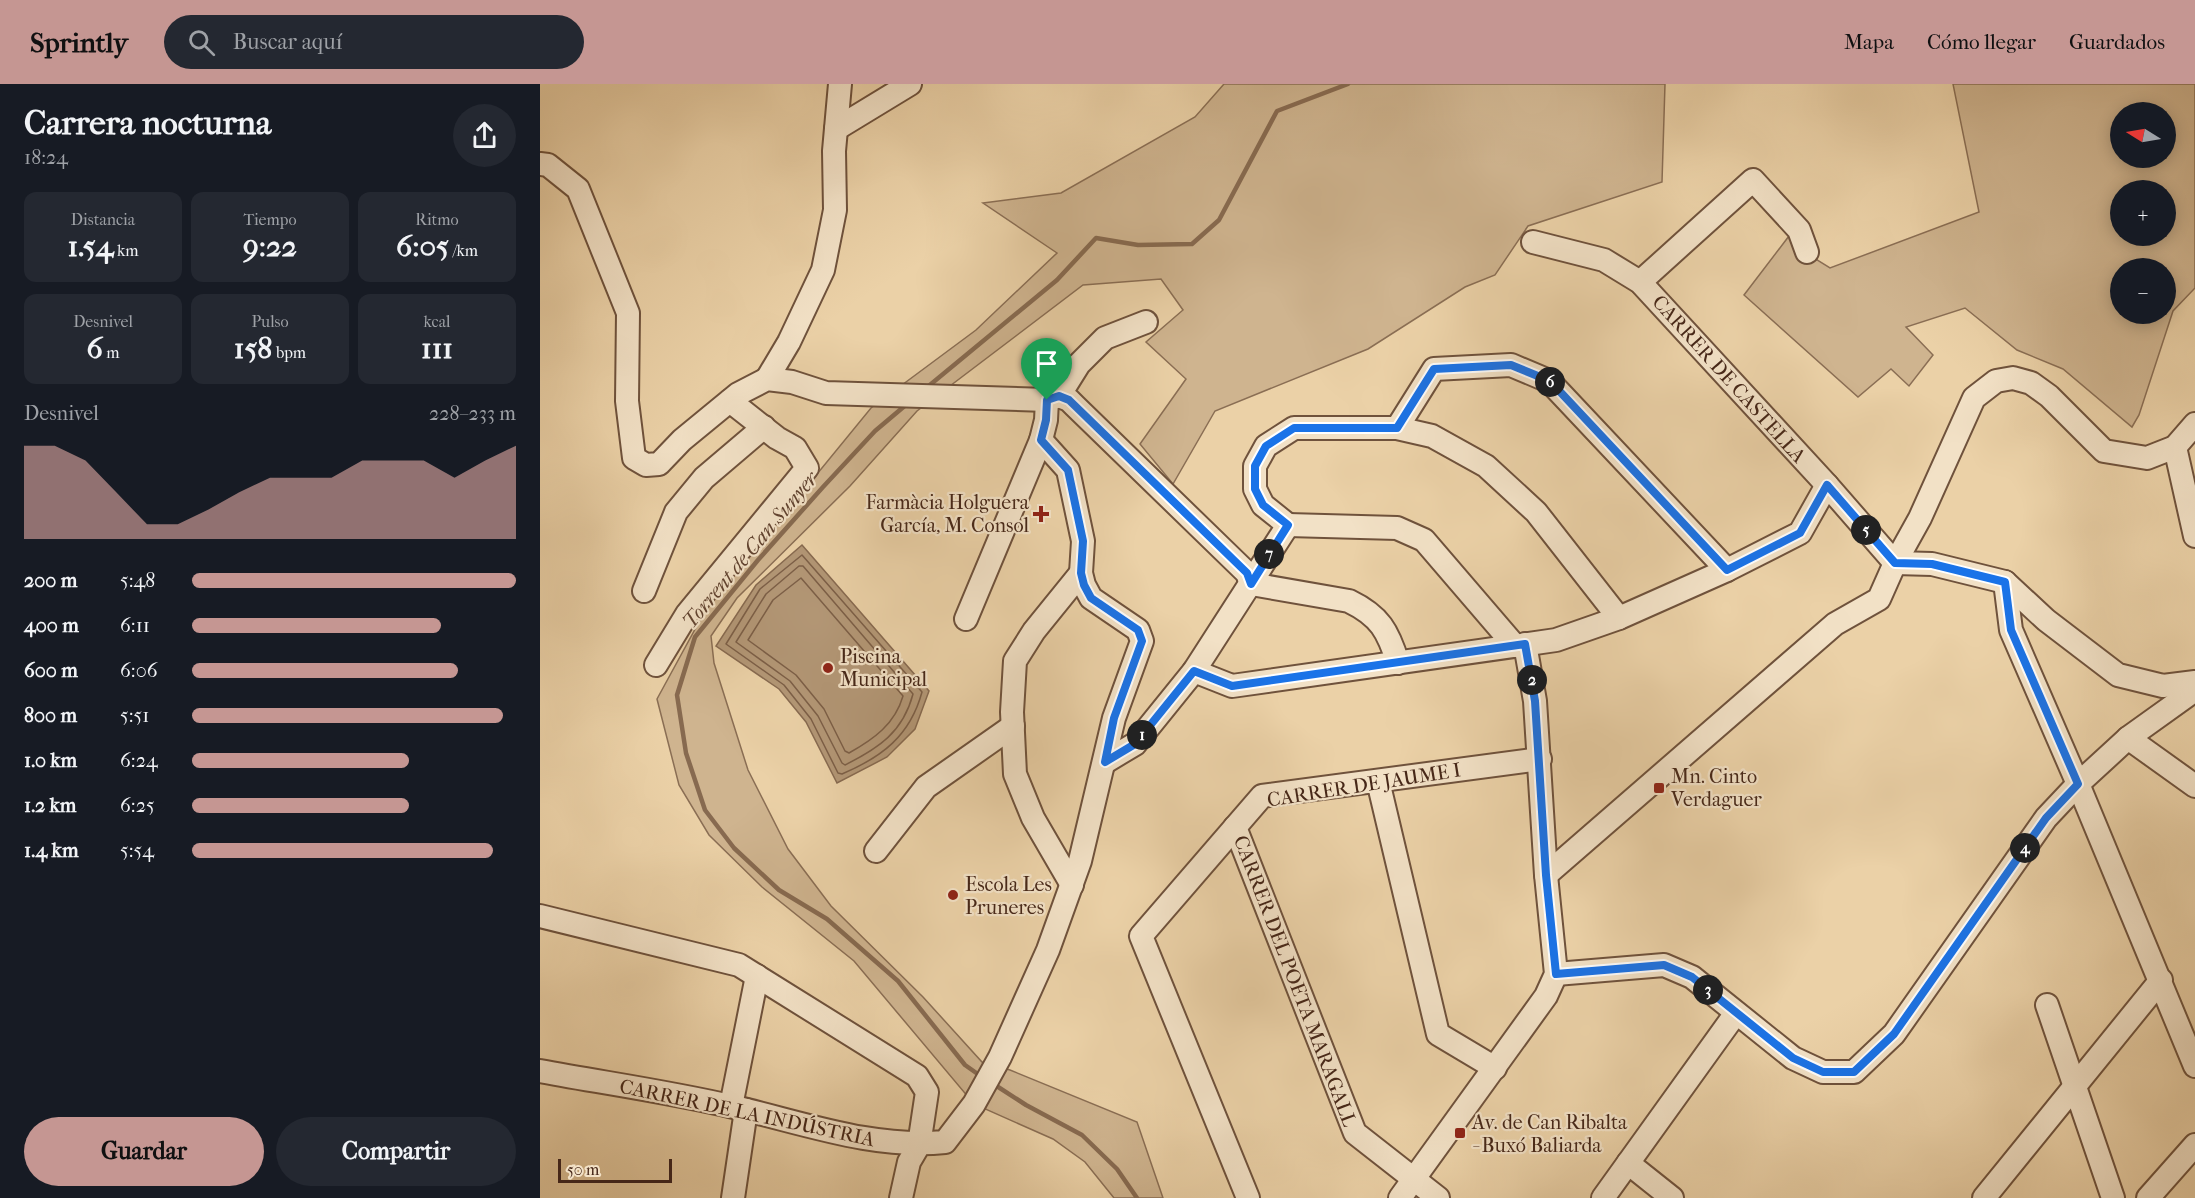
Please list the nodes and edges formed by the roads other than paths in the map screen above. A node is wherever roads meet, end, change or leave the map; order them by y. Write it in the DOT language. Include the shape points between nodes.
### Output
graph roads {
  1 [pos="840,84"];
  2 [pos="910,84"];
  3 [pos="836,129"];
  4 [pos="540,164"];
  5 [pos="1533,242"];
  6 [pos="1807,252"];
  7 [pos="1640,282"];
  8 [pos="1146,322"];
  9 [pos="767,379"];
  10 [pos="1053,398"];
  11 [pos="730,401"];
  12 [pos="2195,424"];
  13 [pos="764,427"];
  14 [pos="1397,428"];
  15 [pos="1041,440"];
  16 [pos="2175,447"];
  17 [pos="1827,485"];
  18 [pos="1288,525"];
  19 [pos="2195,536"];
  20 [pos="1895,563"];
  21 [pos="1727,570"];
  22 [pos="1081,573"];
  23 [pos="2005,582"];
  24 [pos="1251,584"];
  25 [pos="644,591"];
  26 [pos="1619,618"];
  27 [pos="966,619"];
  28 [pos="1520,645"];
  29 [pos="1398,663"];
  30 [pos="656,665"];
  31 [pos="1194,671"];
  32 [pos="2195,682"];
  33 [pos="2195,690"];
  34 [pos="1013,726"];
  35 [pos="2128,738"];
  36 [pos="1540,759"];
  37 [pos="1105,762"];
  38 [pos="1378,781"];
  39 [pos="2078,784"];
  40 [pos="2195,786"];
  41 [pos="1235,827"];
  42 [pos="876,851"];
  43 [pos="1546,875"];
  44 [pos="1072,885"];
  45 [pos="540,916"];
  46 [pos="1556,974"];
  47 [pos="757,976"];
  48 [pos="2160,980"];
  49 [pos="2047,1005"];
  50 [pos="1736,1013"];
  51 [pos="2195,1066"];
  52 [pos="1495,1068"];
  53 [pos="540,1071"];
  54 [pos="2074,1088"];
  55 [pos="739,1108"];
  56 [pos="919,1144"];
  57 [pos="2195,1145"];
  58 [pos="1628,1163"];
  59 [pos="1414,1178"];
  60 [pos="733,1198"];
  61 [pos="901,1198"];
  62 [pos="1248,1198"];
  63 [pos="1400,1198"];
  64 [pos="1438,1198"];
  65 [pos="1603,1198"];
  66 [pos="1672,1198"];
  67 [pos="1984,1198"];
  68 [pos="2113,1198"];
  69 [pos="2148,1198"];
  1 -- 3 [label="street"];
  2 -- 3 [label="street"];
  3 -- 9 [label="street" via="835,210 823,270"];
  4 -- 11 [label="street" via="548,165 578,189 628,313 627,401 634,458 646,465 658,464"];
  5 -- 7 [label="street, CARRER DE CASTELLA" via="1604,260"];
  6 -- 7 [label="street" via="1799,230 1753,180"];
  7 -- 17 [label="street, CARRER DE CASTELLA"];
  8 -- 10 [label="street" via="1105,338"];
  9 -- 10 [label="street" via="826,393"];
  9 -- 11 [label="street"];
  10 -- 15 [label="street"];
  10 -- 24 [label="street" via="1069,400 1247,573"];
  11 -- 13 [label="street"];
  12 -- 16 [label="street"];
  13 -- 25 [label="street" via="704,478 676,512"];
  13 -- 30 [label="street" via="795,448 807,468 687,614"];
  14 -- 18 [label="street" via="1294,428 1266,446 1255,466 1255,489 1263,505"];
  14 -- 21 [label="street" via="1434,369 1511,365 1550,381"];
  14 -- 26 [label="street" via="1432,436 1486,466 1536,512"];
  15 -- 22 [label="street" via="1068,470 1083,541"];
  15 -- 27 [label="street"];
  16 -- 19 [label="street"];
  16 -- 20 [label="street" via="2147,458 2104,451 2031,382 2013,378 1996,381 1974,398 1920,518"];
  17 -- 20 [label="street, CARRER DE CASTELLA"];
  17 -- 21 [label="street" via="1800,533"];
  18 -- 24 [label="street"];
  18 -- 28 [label="street" via="1397,528 1425,540"];
  20 -- 23 [label="street" via="1932,564"];
  20 -- 43 [label="street" via="1879,599 1835,624"];
  21 -- 26 [label="street"];
  22 -- 34 [label="street" via="1015,661"];
  22 -- 37 [label="street, CARRER DE LA INDÚSTRIA" via="1091,598 1138,630 1142,641 1114,718"];
  23 -- 32 [label="street" via="2046,620 2118,675 2163,686"];
  23 -- 39 [label="street" via="2011,630"];
  24 -- 29 [label="street" via="1349,601 1364,609 1377,618 1391,640"];
  24 -- 31 [label="street"];
  26 -- 28 [label="street" via="1556,640"];
  28 -- 29 [label="street"];
  28 -- 36 [label="street" via="1535,701"];
  29 -- 31 [label="street" via="1232,686"];
  31 -- 37 [label="street" via="1135,744"];
  33 -- 35 [label="street"];
  34 -- 42 [label="street" via="926,787"];
  34 -- 44 [label="street" via="1015,774 1033,818"];
  35 -- 39 [label="street"];
  35 -- 40 [label="street"];
  36 -- 38 [label="street, CARRER DE JAUME I"];
  36 -- 43 [label="street"];
  37 -- 44 [label="street, CARRER DE LA INDÚSTRIA"];
  38 -- 41 [label="street, CARRER DE JAUME I" via="1262,796"];
  38 -- 52 [label="street" via="1438,1034"];
  39 -- 48 [label="street"];
  39 -- 50 [label="street" via="2046,818 1894,1034 1854,1072 1823,1072 1793,1058"];
  41 -- 59 [label="street, CARRER DEL POETA MARAGALL" via="1355,1133"];
  41 -- 62 [label="street, CARRER DE JAUME I" via="1141,936"];
  43 -- 46 [label="street"];
  44 -- 56 [label="street, CARRER DE LA INDÚSTRIA" via="1048,950 1000,1057 974,1104 945,1142"];
  45 -- 47 [label="street" via="739,965"];
  46 -- 50 [label="street" via="1664,965 1692,977"];
  46 -- 52 [label="street" via="1546,996"];
  47 -- 55 [label="street"];
  47 -- 56 [label="street" via="917,1076 927,1092"];
  48 -- 51 [label="street"];
  48 -- 54 [label="street"];
  49 -- 54 [label="street"];
  50 -- 58 [label="street"];
  52 -- 59 [label="street"];
  53 -- 55 [label="street, CARRER DE LA INDÚSTRIA"];
  54 -- 67 [label="street"];
  54 -- 68 [label="street"];
  55 -- 56 [label="street, CARRER DE LA INDÚSTRIA" via="869,1140"];
  55 -- 60 [label="street"];
  56 -- 61 [label="street" via="909,1162"];
  57 -- 69 [label="street"];
  58 -- 65 [label="street"];
  58 -- 66 [label="street"];
  59 -- 63 [label="street"];
  59 -- 64 [label="street, CARRER DEL POETA MARAGALL"];
}
